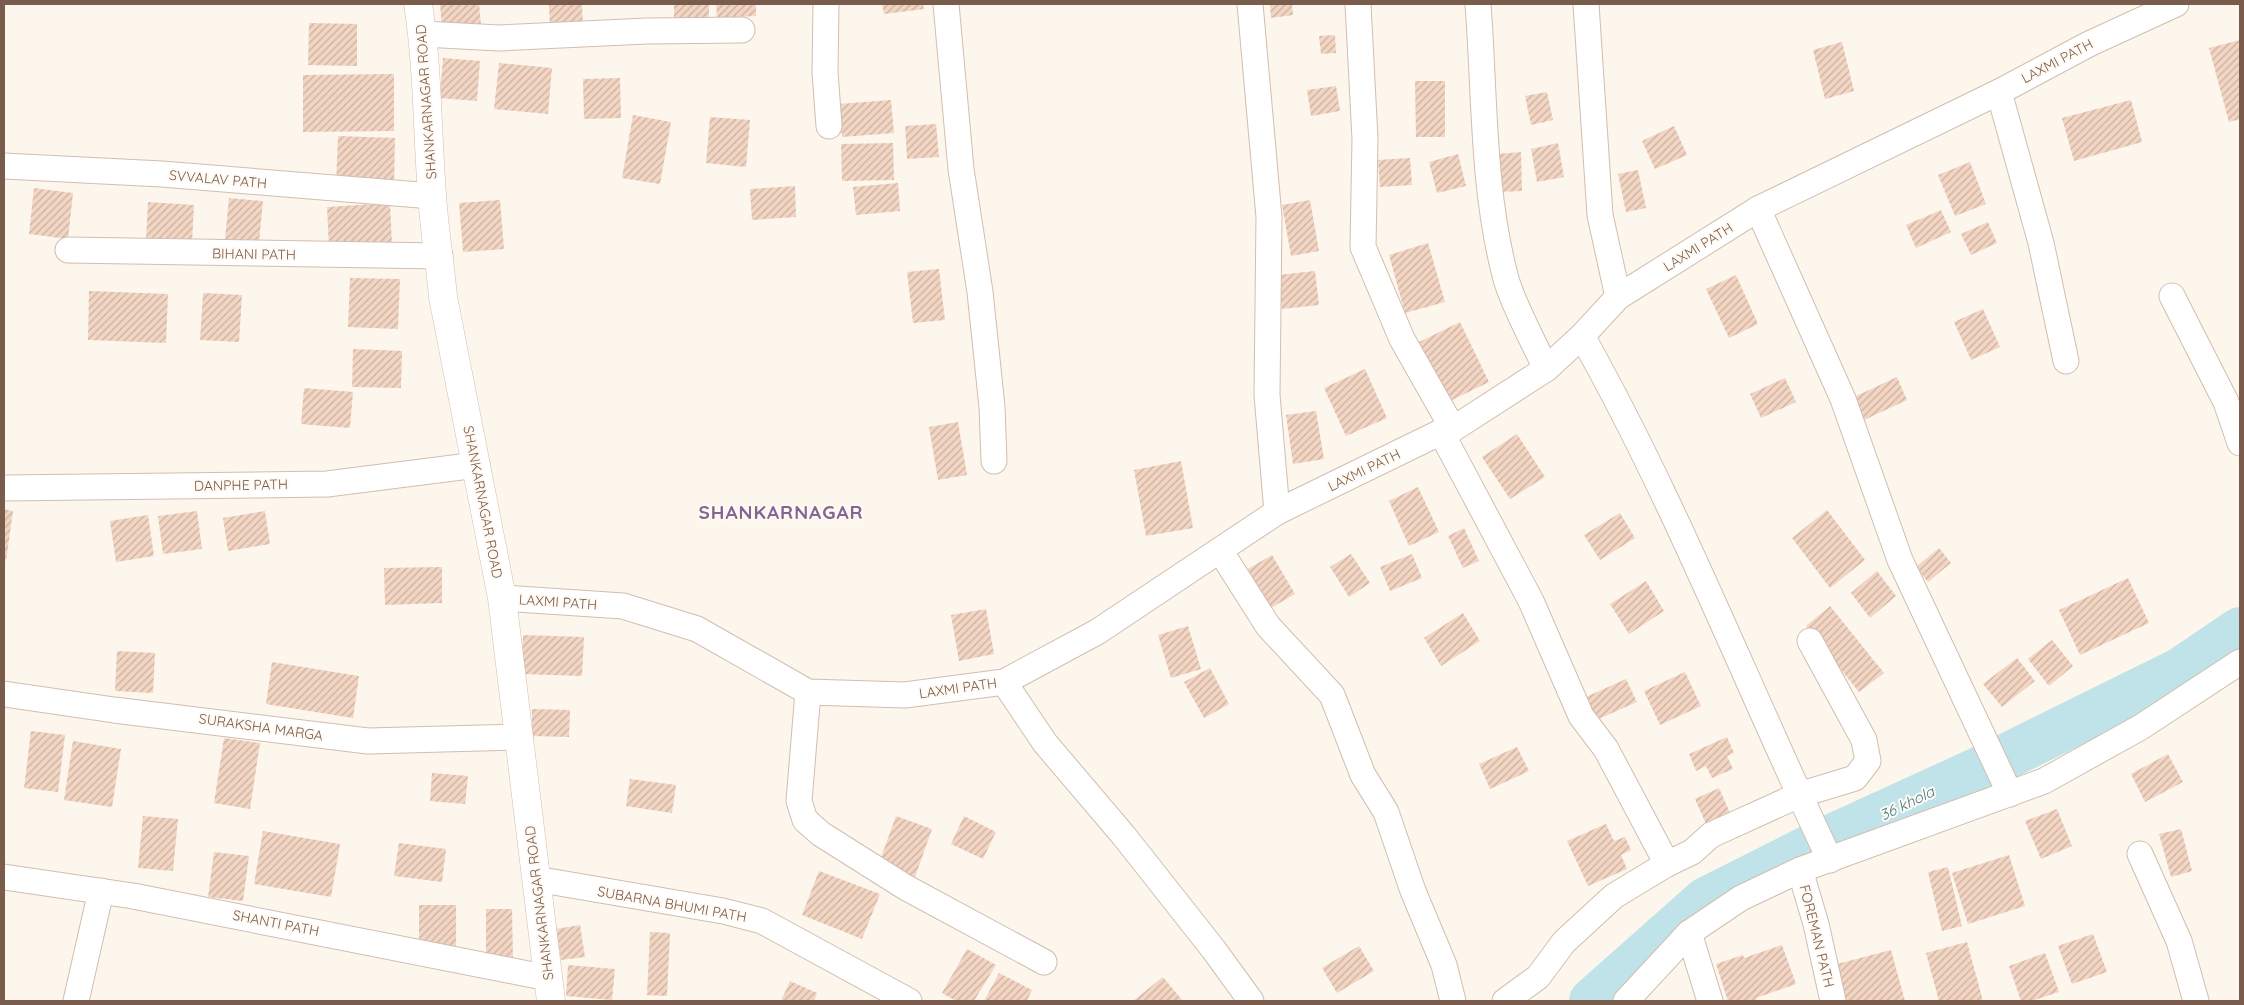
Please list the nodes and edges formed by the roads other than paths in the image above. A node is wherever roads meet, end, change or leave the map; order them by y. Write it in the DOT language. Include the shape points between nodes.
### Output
graph roads {
  1 [pos="418,4"];
  2 [pos="826,4"];
  3 [pos="946,4"];
  4 [pos="1250,4"];
  5 [pos="1358,4"];
  6 [pos="1478,4"];
  7 [pos="1586,4"];
  8 [pos="2168,5"];
  9 [pos="742,30"];
  10 [pos="423,34"];
  11 [pos="1999,92"];
  12 [pos="829,126"];
  13 [pos="4,166"];
  14 [pos="432,196"];
  15 [pos="1758,209"];
  16 [pos="68,250"];
  17 [pos="440,256"];
  18 [pos="2172,296"];
  19 [pos="1618,297"];
  20 [pos="1582,336"];
  21 [pos="2066,361"];
  22 [pos="1546,369"];
  23 [pos="1447,430"];
  24 [pos="2240,443"];
  25 [pos="994,461"];
  26 [pos="477,465"];
  27 [pos="4,488"];
  28 [pos="1278,512"];
  29 [pos="1221,552"];
  30 [pos="502,598"];
  31 [pos="1810,641"];
  32 [pos="2240,662"];
  33 [pos="1004,682"];
  34 [pos="808,692"];
  35 [pos="4,694"];
  36 [pos="520,737"];
  37 [pos="2006,785"];
  38 [pos="1801,798"];
  39 [pos="2140,854"];
  40 [pos="1830,860"];
  41 [pos="1667,864"];
  42 [pos="1800,870"];
  43 [pos="4,877"];
  44 [pos="536,879"];
  45 [pos="101,891"];
  46 [pos="1689,933"];
  47 [pos="1044,962"];
  48 [pos="549,989"];
  49 [pos="76,1001"];
  50 [pos="909,1001"];
  51 [pos="1251,1001"];
  52 [pos="1453,1001"];
  53 [pos="1505,1001"];
  54 [pos="1626,1001"];
  55 [pos="1710,1001"];
  56 [pos="1833,1001"];
  57 [pos="2196,1001"];
  1 -- 10 [label="street, SHANKARNAGAR ROAD"];
  2 -- 12 [label="street" via="825,72"];
  3 -- 25 [label="street" via="961,169 980,292"];
  4 -- 28 [label="street" via="1268,217 1267,395"];
  5 -- 23 [label="street" via="1365,138 1363,247 1402,339"];
  6 -- 22 [label="street" via="1482,98 1496,233 1507,281"];
  7 -- 19 [label="street" via="1600,215"];
  8 -- 11 [label="street, LAXMI PATH"];
  9 -- 10 [label="street" via="499,38"];
  10 -- 14 [label="street, SHANKARNAGAR ROAD"];
  11 -- 15 [label="street, LAXMI PATH"];
  11 -- 21 [label="street" via="2041,243"];
  13 -- 14 [label="street, SVVALAV PATH" via="162,174"];
  14 -- 17 [label="street, SHANKARNAGAR ROAD"];
  15 -- 19 [label="street, LAXMI PATH"];
  15 -- 37 [label="street" via="1843,399 1900,560"];
  16 -- 17 [label="street, BIHANI PATH"];
  17 -- 26 [label="street, SHANKARNAGAR ROAD" via="442,297"];
  18 -- 24 [label="street" via="2226,402"];
  19 -- 20 [label="street, LAXMI PATH"];
  20 -- 22 [label="street, LAXMI PATH"];
  20 -- 38 [label="street" via="1619,402 1698,566"];
  22 -- 23 [label="street, LAXMI PATH"];
  23 -- 28 [label="street, LAXMI PATH"];
  23 -- 41 [label="street" via="1531,601 1581,716 1606,749"];
  26 -- 27 [label="street, DANPHE PATH" via="328,484"];
  26 -- 30 [label="street, SHANKARNAGAR ROAD"];
  28 -- 29 [label="street, LAXMI PATH"];
  29 -- 33 [label="street, LAXMI PATH" via="1097,632"];
  29 -- 52 [label="street" via="1268,626 1332,695 1363,775 1386,812 1413,891 1444,965"];
  30 -- 34 [label="street, LAXMI PATH" via="623,606 697,629"];
  30 -- 36 [label="street, SHANKARNAGAR ROAD"];
  31 -- 38 [label="street" via="1864,740 1868,761 1855,778"];
  32 -- 37 [label="street" via="2133,732 2044,781"];
  33 -- 34 [label="street, LAXMI PATH" via="905,695"];
  33 -- 51 [label="street" via="1045,743 1124,836"];
  34 -- 47 [label="street" via="799,801 804,820 904,887"];
  35 -- 36 [label="street, SURAKSHA MARGA" via="368,741"];
  36 -- 44 [label="street, SHANKARNAGAR ROAD"];
  37 -- 40 [label="street"];
  38 -- 40 [label="street"];
  38 -- 41 [label="street" via="1711,835 1692,852"];
  39 -- 57 [label="street" via="2179,941"];
  40 -- 42 [label="street"];
  41 -- 53 [label="street" via="1614,896 1564,942 1538,977"];
  42 -- 46 [label="street" via="1741,898"];
  42 -- 56 [label="street, FOREMAN PATH"];
  43 -- 45 [label="street, SHANTI PATH"];
  44 -- 48 [label="street, SHANKARNAGAR ROAD"];
  44 -- 50 [label="street, SUBARNA BHUMI PATH" via="722,911 762,921"];
  45 -- 48 [label="street, SHANTI PATH" via="343,936"];
  45 -- 49 [label="street"];
  46 -- 54 [label="street"];
  46 -- 55 [label="street"];
}
